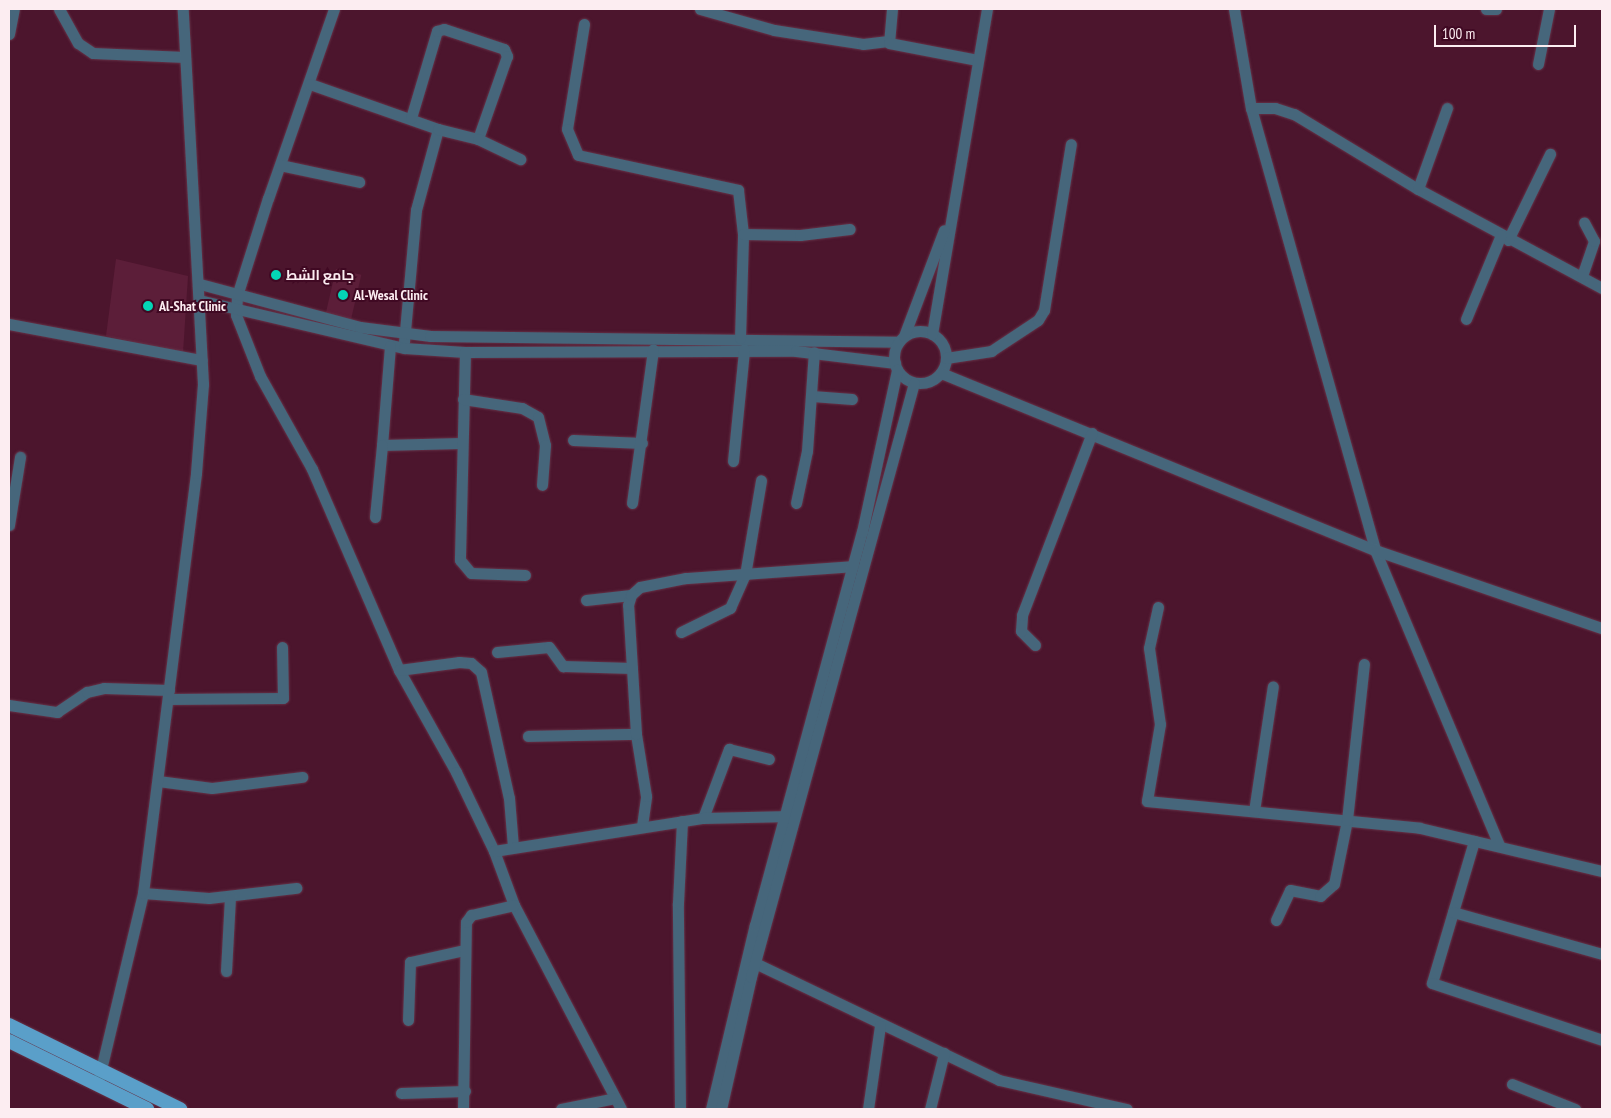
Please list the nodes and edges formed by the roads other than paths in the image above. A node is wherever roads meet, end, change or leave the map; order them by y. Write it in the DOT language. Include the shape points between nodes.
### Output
graph roads {
  1 [pos="14,9"];
  2 [pos="59,9"];
  3 [pos="183,9"];
  4 [pos="334,9"];
  5 [pos="697,9"];
  6 [pos="892,9"];
  7 [pos="988,9"];
  8 [pos="1234,9"];
  9 [pos="1486,9"];
  10 [pos="1496,9"];
  11 [pos="1549,9"];
  12 [pos="584,24"];
  13 [pos="9,34"];
  14 [pos="886,41"];
  15 [pos="185,57"];
  16 [pos="977,60"];
  17 [pos="1538,64"];
  18 [pos="310,84"];
  19 [pos="1251,108"];
  20 [pos="1447,108"];
  21 [pos="411,118"];
  22 [pos="438,129"];
  23 [pos="478,139"];
  24 [pos="1071,144"];
  25 [pos="1550,154"];
  26 [pos="520,159"];
  27 [pos="280,165"];
  28 [pos="358,182"];
  29 [pos="1418,189"];
  30 [pos="948,219"];
  31 [pos="1584,222"];
  32 [pos="850,229"];
  33 [pos="743,234"];
  34 [pos="1505,238"];
  35 [pos="1582,276"];
  36 [pos="200,284"];
  37 [pos="1602,288"];
  38 [pos="238,296"];
  39 [pos="199,300"];
  40 [pos="236,311"];
  41 [pos="295,311"];
  42 [pos="1466,319"];
  43 [pos="9,324"];
  44 [pos="292,325"];
  45 [pos="405,334"];
  46 [pos="932,334"];
  47 [pos="740,338"];
  48 [pos="901,339"];
  49 [pos="390,346"];
  50 [pos="404,348"];
  51 [pos="653,349"];
  52 [pos="744,350"];
  53 [pos="465,352"];
  54 [pos="814,352"];
  55 [pos="946,358"];
  56 [pos="202,360"];
  57 [pos="896,367"];
  58 [pos="941,372"];
  59 [pos="914,383"];
  60 [pos="812,396"];
  61 [pos="463,400"];
  62 [pos="852,400"];
  63 [pos="1092,433"];
  64 [pos="573,440"];
  65 [pos="642,442"];
  66 [pos="461,443"];
  67 [pos="382,446"];
  68 [pos="20,457"];
  69 [pos="733,461"];
  70 [pos="761,480"];
  71 [pos="542,485"];
  72 [pos="632,503"];
  73 [pos="796,503"];
  74 [pos="375,517"];
  75 [pos="9,524"];
  76 [pos="1375,550"];
  77 [pos="853,566"];
  78 [pos="525,575"];
  79 [pos="745,575"];
  80 [pos="631,595"];
  81 [pos="586,600"];
  82 [pos="1158,607"];
  83 [pos="1602,628"];
  84 [pos="681,632"];
  85 [pos="1035,645"];
  86 [pos="282,647"];
  87 [pos="497,652"];
  88 [pos="1364,664"];
  89 [pos="632,668"];
  90 [pos="399,670"];
  91 [pos="1273,686"];
  92 [pos="169,695"];
  93 [pos="9,705"];
  94 [pos="636,734"];
  95 [pos="528,736"];
  96 [pos="769,759"];
  97 [pos="302,777"];
  98 [pos="158,781"];
  99 [pos="1254,811"];
  100 [pos="790,816"];
  101 [pos="703,818"];
  102 [pos="1347,820"];
  103 [pos="682,821"];
  104 [pos="642,826"];
  105 [pos="1474,840"];
  106 [pos="1499,846"];
  107 [pos="513,847"];
  108 [pos="494,851"];
  109 [pos="1602,871"];
  110 [pos="296,888"];
  111 [pos="143,893"];
  112 [pos="230,897"];
  113 [pos="514,906"];
  114 [pos="1453,912"];
  115 [pos="1276,920"];
  116 [pos="464,950"];
  117 [pos="1602,954"];
  118 [pos="755,963"];
  119 [pos="226,971"];
  120 [pos="408,1020"];
  121 [pos="9,1025"];
  122 [pos="880,1026"];
  123 [pos="1602,1040"];
  124 [pos="9,1041"];
  125 [pos="944,1053"];
  126 [pos="102,1071"];
  127 [pos="1512,1084"];
  128 [pos="96,1085"];
  129 [pos="465,1091"];
  130 [pos="400,1093"];
  131 [pos="153,1096"];
  132 [pos="615,1098"];
  133 [pos="165,1106"];
  134 [pos="147,1109"];
  135 [pos="180,1109"];
  136 [pos="463,1109"];
  137 [pos="561,1109"];
  138 [pos="621,1109"];
  139 [pos="680,1109"];
  140 [pos="711,1109"];
  141 [pos="721,1109"];
  142 [pos="868,1109"];
  143 [pos="930,1109"];
  144 [pos="1127,1109"];
  145 [pos="1575,1109"];
  1 -- 13 [label="street"];
  2 -- 15 [label="street" via="78,43 93,52"];
  3 -- 15 [label="street"];
  4 -- 18 [label="street"];
  5 -- 14 [label="street" via="774,30 863,44"];
  6 -- 14 [label="street"];
  7 -- 16 [label="street"];
  8 -- 19 [label="street"];
  9 -- 10 [label="street"];
  11 -- 17 [label="street"];
  12 -- 33 [label="street" via="567,129 578,155 738,190"];
  14 -- 16 [label="street"];
  15 -- 36 [label="street"];
  16 -- 30 [label="street"];
  18 -- 21 [label="street"];
  18 -- 27 [label="street"];
  19 -- 29 [label="street" via="1275,108 1294,114"];
  19 -- 76 [label="street"];
  20 -- 29 [label="street"];
  21 -- 22 [label="street"];
  21 -- 23 [label="street" via="437,31 444,29 496,45 507,56"];
  22 -- 23 [label="street"];
  22 -- 45 [label="street" via="416,210"];
  23 -- 26 [label="street"];
  24 -- 55 [label="street" via="1044,310 1038,320 991,351"];
  25 -- 34 [label="street"];
  27 -- 28 [label="street"];
  27 -- 38 [label="street"];
  29 -- 34 [label="street"];
  30 -- 46 [label="street"];
  30 -- 48 [label="street"];
  31 -- 35 [label="street" via="1594,241"];
  32 -- 33 [label="street" via="800,235"];
  33 -- 47 [label="street"];
  34 -- 35 [label="street"];
  34 -- 42 [label="street"];
  35 -- 37 [label="street"];
  36 -- 38 [label="street"];
  36 -- 39 [label="street"];
  38 -- 40 [label="street"];
  38 -- 41 [label="street"];
  39 -- 40 [label="street"];
  39 -- 56 [label="street"];
  40 -- 44 [label="street"];
  40 -- 90 [label="street" via="260,376 312,469"];
  41 -- 44 [label="street"];
  41 -- 45 [label="street"];
  43 -- 56 [label="street"];
  44 -- 49 [label="street"];
  45 -- 47 [label="street"];
  45 -- 50 [label="street"];
  46 -- 48 [label="street" via="918,331"];
  46 -- 55 [label="street" via="943,344"];
  47 -- 48 [label="street"];
  48 -- 57 [label="street"];
  49 -- 50 [label="street"];
  49 -- 67 [label="street"];
  50 -- 53 [label="street"];
  51 -- 52 [label="street"];
  51 -- 53 [label="street"];
  51 -- 65 [label="street"];
  52 -- 54 [label="street"];
  52 -- 69 [label="street"];
  53 -- 61 [label="street"];
  54 -- 57 [label="street"];
  54 -- 60 [label="street"];
  55 -- 58 [label="street"];
  56 -- 92 [label="street" via="188,555"];
  57 -- 59 [label="street"];
  57 -- 77 [label="street"];
  58 -- 59 [label="street" via="930,382"];
  58 -- 63 [label="street"];
  59 -- 100 [label="street"];
  60 -- 62 [label="street"];
  60 -- 73 [label="street" via="807,451"];
  61 -- 66 [label="street"];
  61 -- 71 [label="street" via="522,408 538,417 545,445"];
  63 -- 76 [label="street"];
  63 -- 85 [label="street" via="1022,615 1021,631"];
  64 -- 65 [label="street"];
  65 -- 72 [label="street"];
  66 -- 67 [label="street"];
  66 -- 78 [label="street" via="463,568 477,574"];
  67 -- 74 [label="street"];
  68 -- 75 [label="street"];
  70 -- 79 [label="street"];
  76 -- 83 [label="street"];
  76 -- 106 [label="street" via="1436,703 1487,811"];
  77 -- 79 [label="street"];
  77 -- 100 [label="street"];
  79 -- 80 [label="street" via="656,583 640,586"];
  79 -- 84 [label="street" via="727,613"];
  80 -- 81 [label="street"];
  80 -- 89 [label="street"];
  82 -- 99 [label="street" via="1149,648 1160,724 1145,798 1149,803"];
  86 -- 92 [label="street" via="283,698"];
  87 -- 89 [label="street" via="549,647 562,666"];
  88 -- 102 [label="street"];
  89 -- 94 [label="street"];
  90 -- 107 [label="street" via="459,662 471,663 481,672 509,798"];
  90 -- 108 [label="street"];
  91 -- 99 [label="street"];
  92 -- 93 [label="street" via="104,688 87,692 56,712"];
  92 -- 98 [label="street"];
  94 -- 95 [label="street"];
  94 -- 104 [label="street" via="646,796"];
  96 -- 101 [label="street" via="729,749"];
  97 -- 98 [label="street" via="212,788"];
  98 -- 111 [label="street"];
  99 -- 102 [label="street"];
  100 -- 101 [label="street"];
  100 -- 118 [label="street"];
  100 -- 140 [label="street"];
  101 -- 103 [label="street"];
  102 -- 105 [label="street" via="1420,828"];
  102 -- 115 [label="street" via="1334,884 1320,896 1290,890"];
  103 -- 104 [label="street"];
  103 -- 139 [label="street" via="678,903"];
  104 -- 107 [label="street"];
  105 -- 106 [label="street"];
  105 -- 114 [label="street"];
  106 -- 109 [label="street"];
  107 -- 108 [label="street"];
  108 -- 113 [label="street"];
  110 -- 112 [label="street"];
  111 -- 112 [label="street"];
  111 -- 126 [label="street"];
  112 -- 119 [label="street"];
  113 -- 116 [label="street" via="471,915 466,922"];
  113 -- 132 [label="street"];
  114 -- 117 [label="street"];
  114 -- 123 [label="street" via="1432,983"];
  116 -- 120 [label="street" via="410,962"];
  116 -- 129 [label="street"];
  118 -- 122 [label="street"];
  118 -- 141 [label="street"];
  121 -- 126 [label="main road"];
  122 -- 125 [label="street"];
  122 -- 142 [label="street"];
  124 -- 128 [label="main road"];
  125 -- 143 [label="street"];
  125 -- 144 [label="street" via="1027,1090 1086,1097"];
  126 -- 128 [label="street"];
  126 -- 131 [label="main road"];
  127 -- 145 [label="street"];
  128 -- 134 [label="main road"];
  129 -- 130 [label="street"];
  129 -- 136 [label="street"];
  131 -- 133 [label="main road"];
  131 -- 134 [label="street"];
  132 -- 137 [label="street"];
  132 -- 138 [label="street"];
  133 -- 135 [label="main road"];
}
